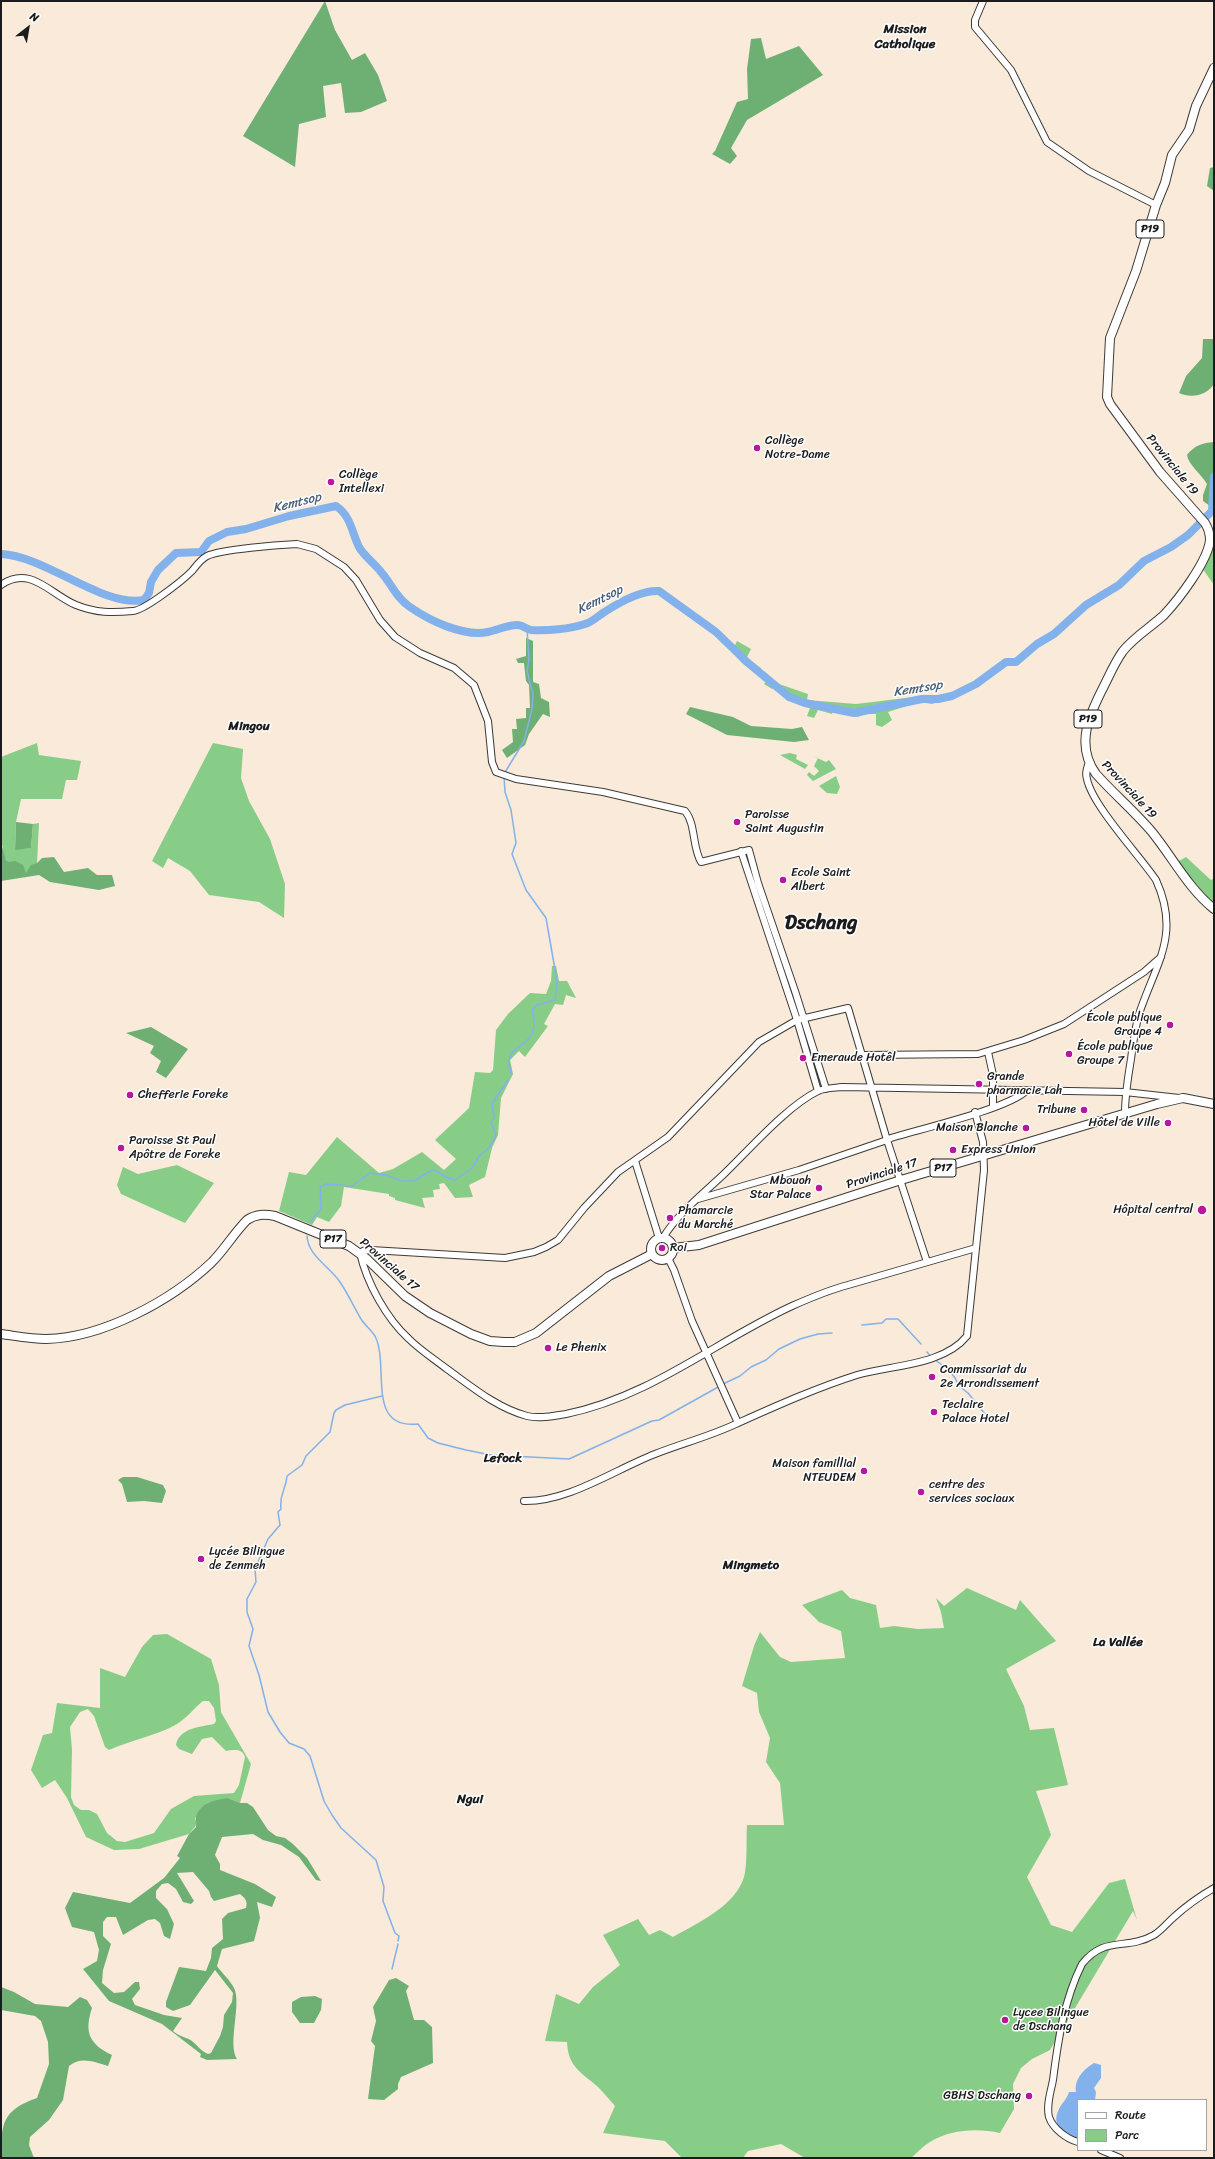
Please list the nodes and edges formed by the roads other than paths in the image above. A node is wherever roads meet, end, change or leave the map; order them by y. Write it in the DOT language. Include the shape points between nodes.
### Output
graph roads {
  1 [pos="983,1"];
  2 [pos="1214,68"];
  3 [pos="1156,205"];
  4 [pos="1212,539"];
  5 [pos="1,585"];
  6 [pos="1089,762"];
  7 [pos="742,852"];
  8 [pos="1214,909"];
  9 [pos="1162,956"];
  10 [pos="804,1018"];
  11 [pos="797,1020"];
  12 [pos="988,1052"];
  13 [pos="863,1055"];
  14 [pos="872,1087"];
  15 [pos="826,1089"];
  16 [pos="993,1090"];
  17 [pos="818,1091"];
  18 [pos="1026,1091"];
  19 [pos="1125,1092"];
  20 [pos="1184,1098"];
  21 [pos="1214,1104"];
  22 [pos="993,1106"];
  23 [pos="975,1112"];
  24 [pos="1125,1113"];
  25 [pos="887,1140"];
  26 [pos="984,1157"];
  27 [pos="635,1161"];
  28 [pos="901,1180"];
  29 [pos="697,1199"];
  30 [pos="661,1238"];
  31 [pos="673,1248"];
  32 [pos="976,1248"];
  33 [pos="360,1253"];
  34 [pos="652,1254"];
  35 [pos="668,1258"];
  36 [pos="927,1262"];
  37 [pos="1,1334"];
  38 [pos="706,1353"];
  39 [pos="738,1423"];
  40 [pos="524,1501"];
  41 [pos="1214,1888"];
  42 [pos="1077,2142"];
  43 [pos="1103,2151"];
  44 [pos="1120,2158"];
  1 -- 3 [label="street" via="975,26 1020,86 1047,142 1089,171"];
  2 -- 3 [label="main road, Provinciale 19 / P19" via="1196,106 1189,130 1174,149 1165,184"];
  3 -- 4 [label="main road, Provinciale 19 / P19" via="1136,271 1110,338 1107,397 1160,472 1203,520"];
  4 -- 6 [label="main road, Provinciale 19 / P19" via="1205,557 1176,601 1127,647 1114,665 1086,724 1084,749"];
  5 -- 7 [label="street" via="25,577 41,583 66,601 90,610 107,614 134,611 164,594 200,561 216,553 279,545 310,546 335,560 353,576 380,620 395,637 420,653 454,668 474,685 488,721 493,767 500,775 603,792 685,811 701,862"];
  6 -- 8 [label="main road, Provinciale 19 / P19" via="1096,774 1153,833 1199,895"];
  6 -- 9 [label="street" via="1086,780 1097,801 1144,862 1160,889 1167,925"];
  7 -- 10 [label="street" via="749,850"];
  7 -- 11 [label="street"];
  9 -- 12 [label="street" via="1144,972 1064,1024"];
  9 -- 19 [label="street" via="1139,1014"];
  10 -- 11 [label="street"];
  10 -- 13 [label="street" via="848,1008"];
  10 -- 15 [label="street"];
  11 -- 17 [label="street"];
  11 -- 27 [label="street" via="759,1042 668,1137"];
  12 -- 13 [label="street"];
  12 -- 16 [label="street"];
  13 -- 14 [label="street"];
  14 -- 15 [label="street"];
  14 -- 16 [label="street"];
  14 -- 25 [label="street"];
  15 -- 17 [label="street"];
  16 -- 18 [label="street"];
  16 -- 22 [label="street"];
  17 -- 29 [label="street" via="780,1120"];
  18 -- 19 [label="street"];
  18 -- 22 [label="street"];
  19 -- 20 [label="street"];
  19 -- 24 [label="street"];
  20 -- 21 [label="main road, Provinciale 17 / P17"];
  20 -- 24 [label="main road, Provinciale 17 / P17"];
  22 -- 23 [label="street"];
  23 -- 25 [label="street"];
  23 -- 26 [label="street"];
  24 -- 26 [label="main road, Provinciale 17 / P17"];
  25 -- 28 [label="street"];
  25 -- 29 [label="street" via="799,1170"];
  26 -- 28 [label="main road, Provinciale 17 / P17"];
  26 -- 32 [label="street" via="984,1183"];
  27 -- 30 [label="street"];
  27 -- 33 [label="street" via="618,1172 558,1240 534,1252 505,1258 371,1250 363,1250"];
  28 -- 31 [label="main road, Provinciale 17 / P17" via="698,1245"];
  28 -- 36 [label="street"];
  29 -- 30 [label="street"];
  30 -- 31 [label="main road" via="668,1239"];
  30 -- 34 [label="main road" via="652,1244"];
  31 -- 35 [label="main road"];
  32 -- 36 [label="street"];
  32 -- 39 [label="street" via="966,1336 954,1346 915,1363 857,1375"];
  33 -- 34 [label="main road, Provinciale 17 / P17" via="405,1296 430,1313 471,1334 490,1341 504,1342 515,1342 536,1333 609,1276"];
  33 -- 37 [label="main road, Provinciale 17 / P17" via="349,1246 275,1216 254,1215 240,1227 200,1273 177,1291 114,1323 67,1337 47,1339"];
  33 -- 38 [label="street" via="368,1276 384,1306 395,1324 409,1339 476,1390 501,1406 528,1416 556,1416 602,1403 650,1384"];
  34 -- 35 [label="main road" via="659,1259"];
  35 -- 38 [label="street"];
  36 -- 38 [label="street" via="836,1288 791,1306"];
  38 -- 39 [label="street"];
  39 -- 40 [label="street" via="654,1454 574,1490 535,1501"];
  41 -- 42 [label="street" via="1153,1935 1140,1941 1099,1948 1082,1964 1058,2036 1049,2110 1054,2126 1070,2140"];
  43 -- 44 [label="street"];
}
